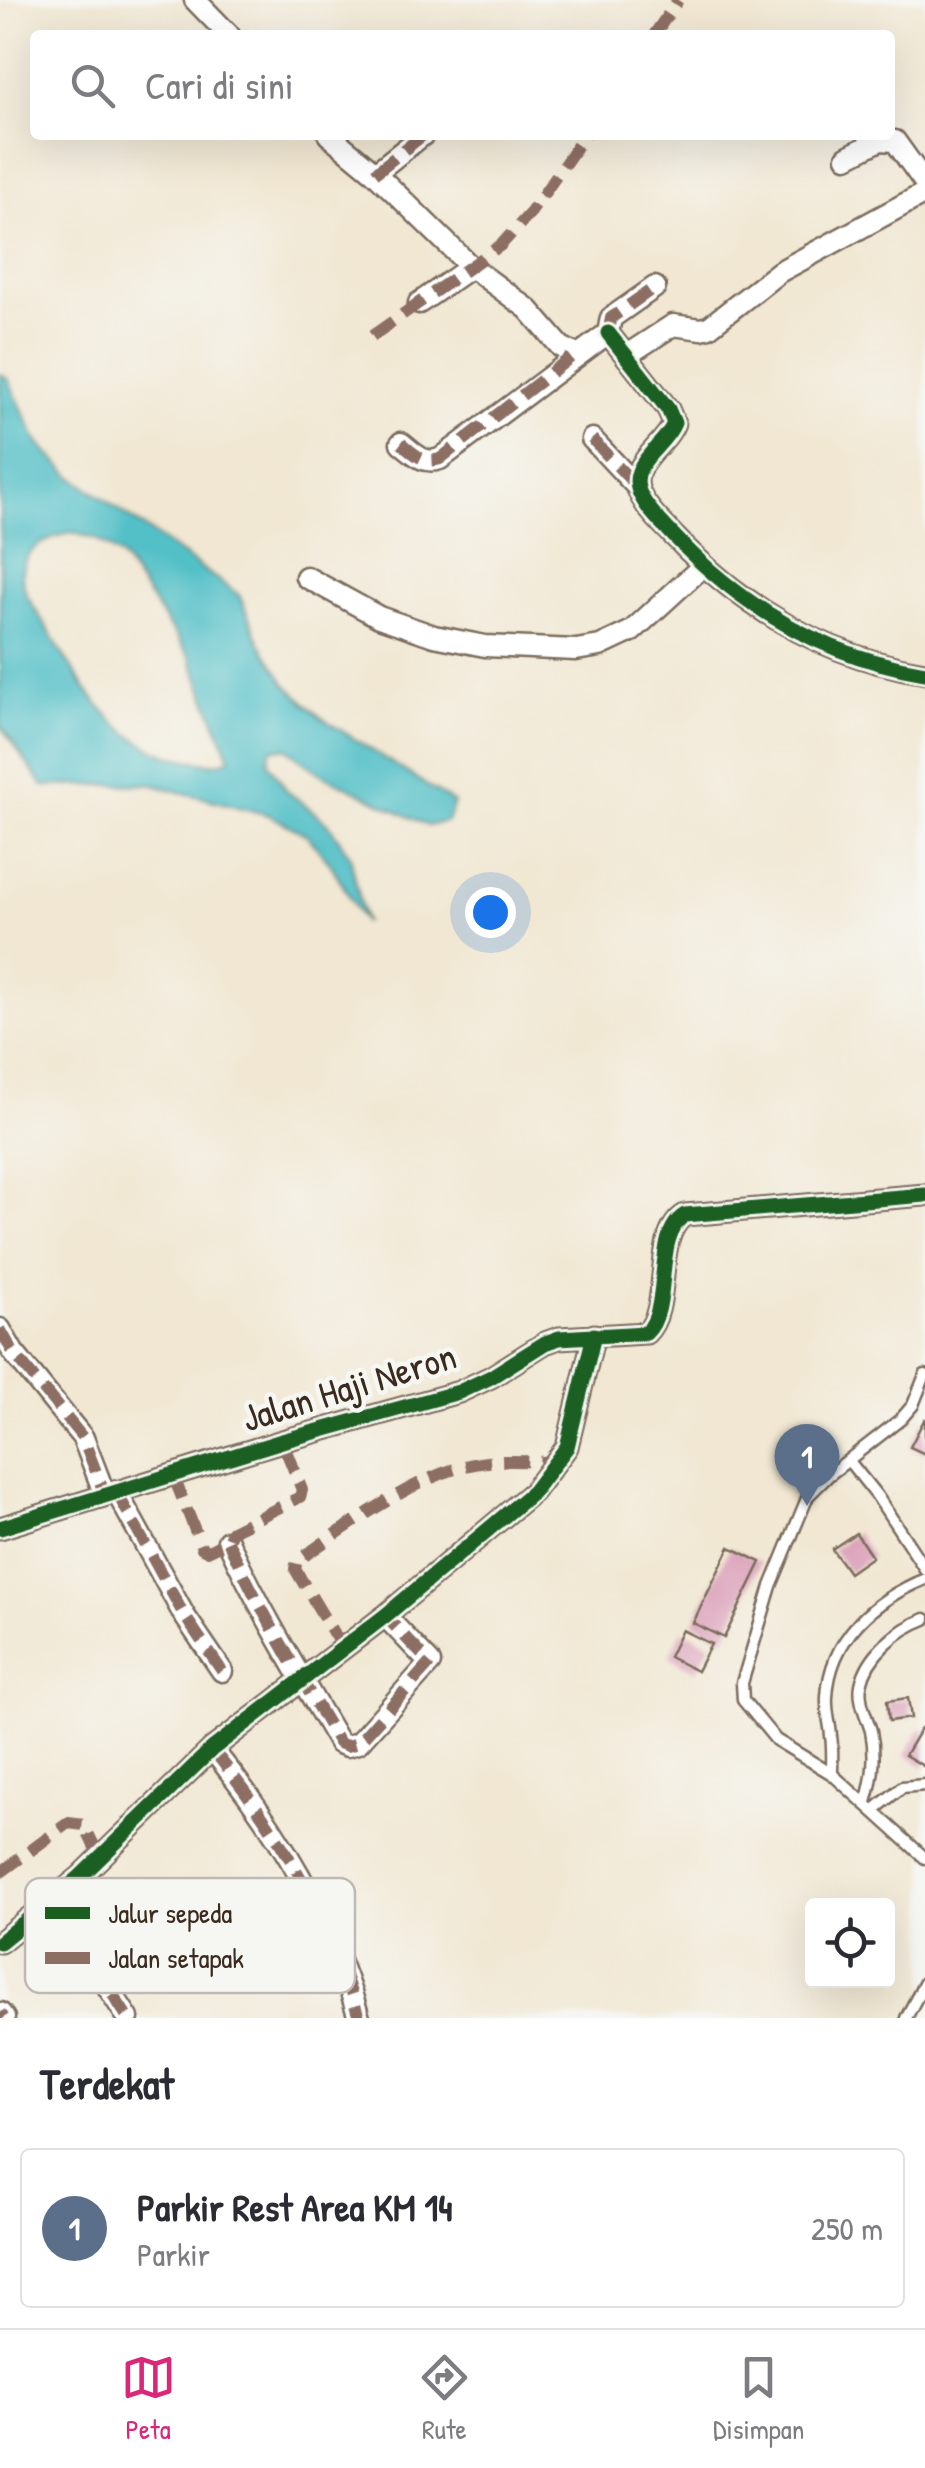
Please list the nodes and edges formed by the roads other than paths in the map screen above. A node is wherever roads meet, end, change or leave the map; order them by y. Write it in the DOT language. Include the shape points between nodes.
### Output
graph roads {
  1 [pos="196,0"];
  2 [pos="224,30"];
  3 [pos="334,140"];
  4 [pos="418,140"];
  5 [pos="846,157"];
  6 [pos="375,173"];
  7 [pos="925,183"];
  8 [pos="925,193"];
  9 [pos="470,266"];
  10 [pos="655,286"];
  11 [pos="418,303"];
  12 [pos="608,332"];
  13 [pos="576,354"];
  14 [pos="627,354"];
  15 [pos="592,438"];
  16 [pos="401,443"];
  17 [pos="638,488"];
  18 [pos="703,566"];
  19 [pos="306,576"];
  20 [pos="925,673"];
  21 [pos="925,1195"];
  22 [pos="0,1329"];
  23 [pos="594,1336"];
  24 [pos="925,1375"];
  25 [pos="849,1461"];
  26 [pos="110,1493"];
  27 [pos="0,1528"];
  28 [pos="228,1541"];
  29 [pos="925,1569"];
  30 [pos="925,1579"];
  31 [pos="385,1616"];
  32 [pos="925,1619"];
  33 [pos="222,1671"];
  34 [pos="302,1680"];
  35 [pos="212,1749"];
  36 [pos="832,1774"];
  37 [pos="925,1785"];
  38 [pos="870,1806"];
  39 [pos="925,1858"];
  40 [pos="76,1878"];
  41 [pos="302,1878"];
  42 [pos="25,1922"];
  43 [pos="0,1942"];
  44 [pos="925,1982"];
  45 [pos="112,1993"];
  46 [pos="350,1993"];
  47 [pos="128,2018"];
  48 [pos="359,2018"];
  49 [pos="906,2018"];
  1 -- 2 [label="street"];
  3 -- 6 [label="street"];
  4 -- 6 [label="street"];
  5 -- 7 [label="street" via="880,140 895,142"];
  6 -- 9 [label="street"];
  8 -- 14 [label="street" via="780,272 709,327 672,325"];
  9 -- 11 [label="street"];
  9 -- 13 [label="street"];
  10 -- 12 [label="street" via="610,318"];
  12 -- 13 [label="street"];
  12 -- 14 [label="street"];
  13 -- 16 [label="street" via="440,459 421,459"];
  14 -- 17 [label="street" via="674,423 638,472"];
  15 -- 17 [label="street"];
  17 -- 18 [label="street"];
  18 -- 19 [label="street" via="632,630 576,650 434,636 378,616"];
  18 -- 20 [label="street" via="766,615 818,643"];
  21 -- 23 [label="street, Jalan Haji Neron" via="678,1218 652,1327 638,1336"];
  22 -- 26 [label="street" via="82,1438"];
  23 -- 26 [label="street, Jalan Haji Neron" via="544,1343 458,1392"];
  23 -- 31 [label="street" via="567,1447 549,1474"];
  24 -- 25 [label="lane" via="902,1420"];
  25 -- 29 [label="lane"];
  25 -- 36 [label="lane" via="808,1496 742,1683 743,1700 760,1724"];
  26 -- 27 [label="street, Jalan Haji Neron"];
  26 -- 33 [label="street"];
  28 -- 34 [label="street"];
  30 -- 36 [label="lane" via="878,1602 837,1658 827,1699"];
  31 -- 34 [label="street"];
  31 -- 34 [label="street" via="430,1662 358,1743 339,1742"];
  32 -- 38 [label="lane" via="885,1644 860,1686 874,1750"];
  34 -- 35 [label="street"];
  35 -- 40 [label="street"];
  35 -- 41 [label="street"];
  36 -- 38 [label="lane"];
  37 -- 38 [label="lane" via="902,1787"];
  38 -- 39 [label="lane"];
  42 -- 43 [label="street"];
  44 -- 49 [label="lane"];
  45 -- 47 [label="street"];
  46 -- 48 [label="street"];
}
